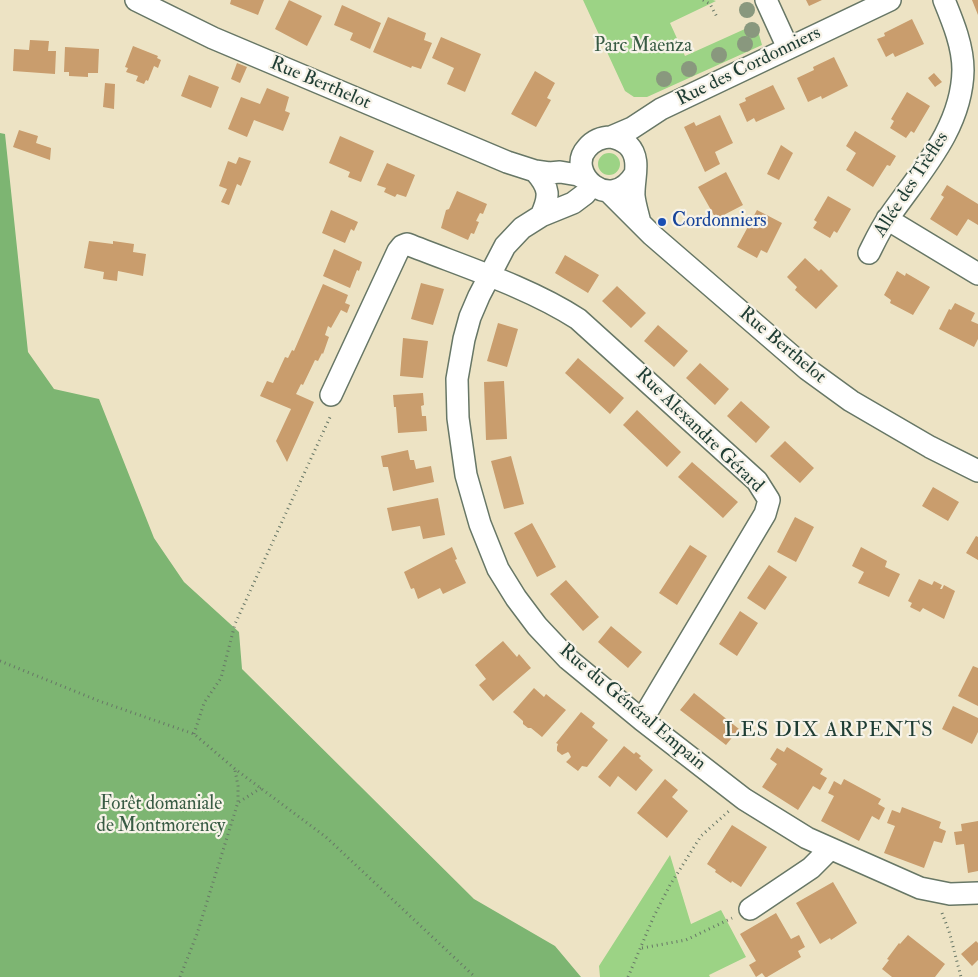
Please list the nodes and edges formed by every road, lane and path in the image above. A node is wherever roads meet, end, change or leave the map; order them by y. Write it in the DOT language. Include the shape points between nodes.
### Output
graph roads {
  1 [pos="136,0"];
  2 [pos="703,0"];
  3 [pos="766,0"];
  4 [pos="890,0"];
  5 [pos="944,0"];
  6 [pos="717,18"];
  7 [pos="788,48"];
  8 [pos="653,114"];
  9 [pos="611,137"];
  10 [pos="584,152"];
  11 [pos="508,162"];
  12 [pos="635,166"];
  13 [pos="535,171"];
  14 [pos="595,185"];
  15 [pos="541,216"];
  16 [pos="887,219"];
  17 [pos="640,223"];
  18 [pos="869,253"];
  19 [pos="978,274"];
  20 [pos="489,276"];
  21 [pos="331,395"];
  22 [pos="978,472"];
  23 [pos="0,662"];
  24 [pos="642,720"];
  25 [pos="194,734"];
  26 [pos="235,769"];
  27 [pos="261,788"];
  28 [pos="744,799"];
  29 [pos="238,802"];
  30 [pos="830,849"];
  31 [pos="920,888"];
  32 [pos="978,893"];
  33 [pos="750,909"];
  34 [pos="641,948"];
  35 [pos="180,977"];
  36 [pos="475,977"];
  37 [pos="628,977"];
  38 [pos="961,977"];
  1 -- 11 [label="street, Rue Berthelot" via="213,38"];
  2 -- 6 [label="path" via="710,4"];
  3 -- 7 [label="street"];
  4 -- 7 [label="street, Rue des Cordonniers"];
  5 -- 16 [label="street, Allée des Trèfles" via="958,36 963,68 960,100 940,145"];
  7 -- 8 [label="street, Rue des Cordonniers"];
  8 -- 9 [label="street, Rue des Cordonniers"];
  8 -- 12 [label="street" via="640,140"];
  9 -- 10 [label="street" via="594,142"];
  9 -- 12 [label="street" via="625,142 632,150"];
  10 -- 11 [label="street, Rue Berthelot" via="540,165"];
  10 -- 14 [label="street" via="582,165"];
  11 -- 13 [label="street, Rue Berthelot"];
  12 -- 14 [label="street" via="630,182 624,187 616,190"];
  12 -- 17 [label="street" via="634,198"];
  13 -- 14 [label="street, Rue Berthelot" via="565,172"];
  13 -- 15 [label="street" via="548,192"];
  14 -- 15 [label="street, Rue du Général Empain" via="573,203"];
  14 -- 17 [label="street, Rue Berthelot"];
  15 -- 20 [label="street, Rue du Général Empain" via="522,228 505,246"];
  16 -- 18 [label="street, Allée des Trèfles"];
  16 -- 19 [label="street"];
  17 -- 22 [label="street, Rue Berthelot" via="807,369 850,400"];
  20 -- 21 [label="street" via="407,244 402,246"];
  20 -- 24 [label="street, Rue du Général Empain" via="470,317 457,379 458,418 466,475 480,524 498,569 537,626 568,659"];
  20 -- 24 [label="street, Rue Alexandre Gérard" via="568,312 588,327 757,481 769,500 761,523"];
  21 -- 25 [label="path" via="338,400 235,624 221,678 204,703"];
  23 -- 25 [label="path"];
  24 -- 28 [label="street, Rue du Général Empain"];
  25 -- 26 [label="path"];
  26 -- 27 [label="path"];
  26 -- 29 [label="path"];
  27 -- 29 [label="path"];
  27 -- 36 [label="path" via="326,837"];
  28 -- 30 [label="street, Rue du Général Empain"];
  28 -- 34 [label="path" via="701,836 662,900"];
  29 -- 35 [label="path" via="197,934"];
  30 -- 31 [label="street, Rue du Général Empain"];
  30 -- 33 [label="street" via="811,868"];
  31 -- 32 [label="street, Rue du Général Empain" via="950,894"];
  31 -- 38 [label="path" via="939,908 949,931"];
  33 -- 34 [label="path" via="686,940"];
  34 -- 37 [label="path"];
}
